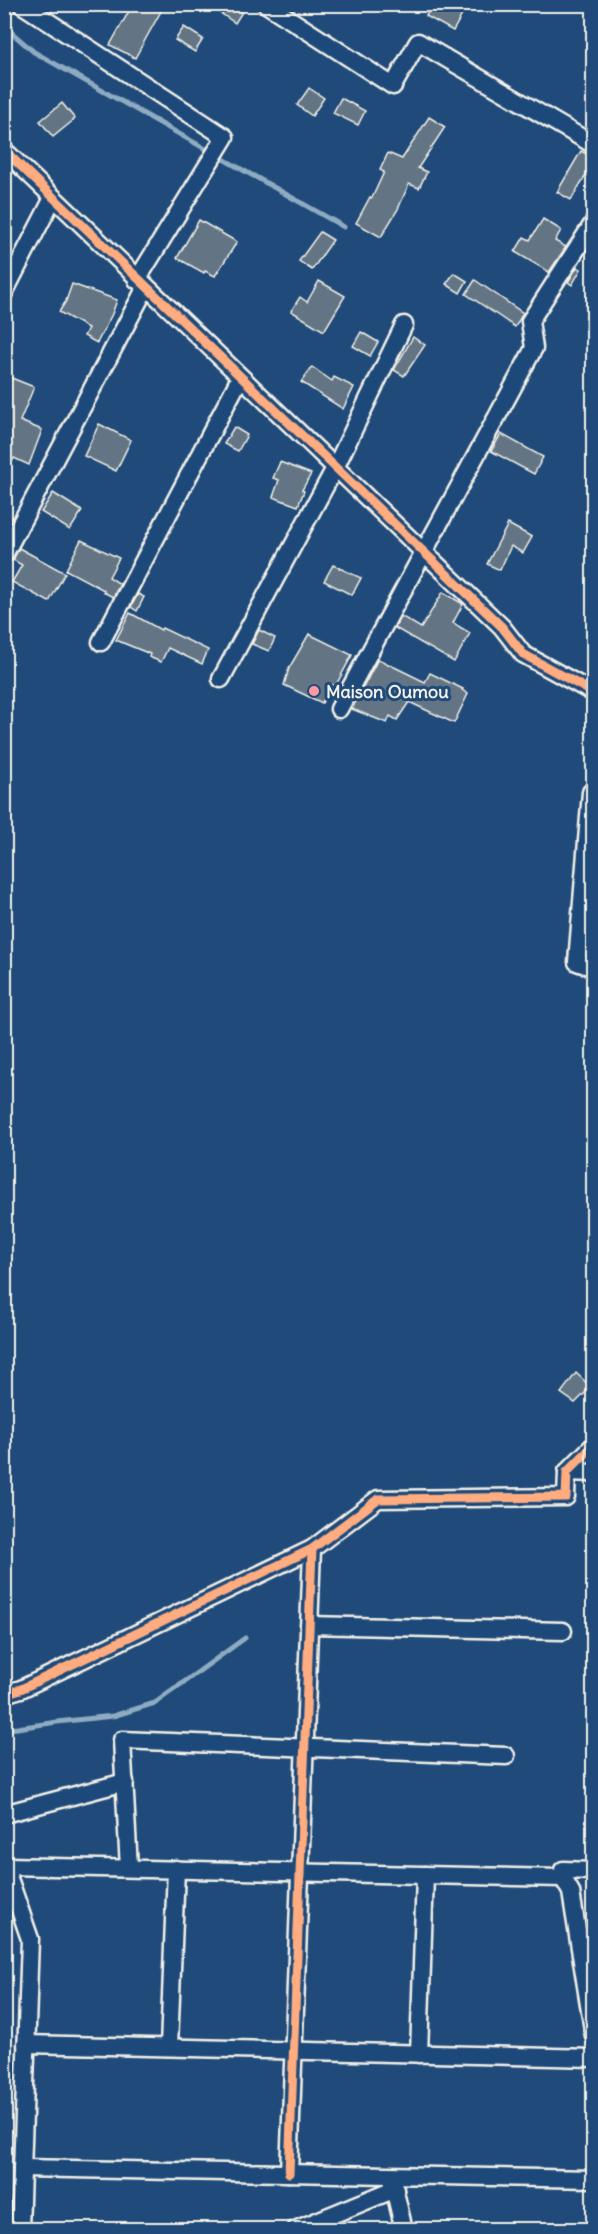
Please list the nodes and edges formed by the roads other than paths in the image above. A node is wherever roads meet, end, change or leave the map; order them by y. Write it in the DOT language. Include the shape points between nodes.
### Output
graph roads {
  1 [pos="21,4"];
  2 [pos="266,4"];
  3 [pos="594,145"];
  4 [pos="4,150"];
  5 [pos="53,198"];
  6 [pos="592,229"];
  7 [pos="142,283"];
  8 [pos="4,293"];
  9 [pos="404,325"];
  10 [pos="240,378"];
  11 [pos="335,468"];
  12 [pos="423,552"];
  13 [pos="4,555"];
  14 [pos="101,642"];
  15 [pos="221,679"];
  16 [pos="594,693"];
  17 [pos="339,709"];
  18 [pos="591,792"];
  19 [pos="591,825"];
  20 [pos="594,968"];
  21 [pos="594,1445"];
  22 [pos="567,1472"];
  23 [pos="594,1473"];
  24 [pos="312,1549"];
  25 [pos="309,1625"];
  26 [pos="562,1631"];
  27 [pos="4,1694"];
  28 [pos="305,1748"];
  29 [pos="506,1756"];
  30 [pos="125,1782"];
  31 [pos="4,1814"];
  32 [pos="5,1865"];
  33 [pos="129,1868"];
  34 [pos="177,1869"];
  35 [pos="594,1871"];
  36 [pos="300,1872"];
  37 [pos="425,1875"];
  38 [pos="563,1878"];
  39 [pos="594,2036"];
  40 [pos="26,2044"];
  41 [pos="169,2048"];
  42 [pos="294,2050"];
  43 [pos="419,2054"];
  44 [pos="594,2058"];
  45 [pos="22,2168"];
  46 [pos="289,2173"];
  47 [pos="594,2179"];
  48 [pos="393,2182"];
  49 [pos="20,2229"];
  50 [pos="295,2229"];
  51 [pos="404,2229"];
  1 -- 7 [label="street" via="225,137"];
  2 -- 3 [label="street" via="393,86 418,42"];
  4 -- 5 [label="street"];
  5 -- 7 [label="street"];
  5 -- 8 [label="street"];
  6 -- 12 [label="street" via="530,321 534,348"];
  7 -- 10 [label="street"];
  7 -- 13 [label="street"];
  9 -- 11 [label="street"];
  10 -- 11 [label="street"];
  10 -- 14 [label="street"];
  11 -- 12 [label="street"];
  11 -- 15 [label="street"];
  12 -- 16 [label="street" via="502,627 523,654"];
  12 -- 17 [label="street"];
  18 -- 19 [label="street"];
  19 -- 20 [label="street" via="577,962"];
  21 -- 22 [label="street"];
  22 -- 23 [label="street"];
  22 -- 24 [label="street" via="566,1497 378,1499"];
  24 -- 25 [label="street"];
  24 -- 27 [label="street"];
  25 -- 26 [label="street"];
  25 -- 28 [label="street"];
  28 -- 29 [label="street"];
  28 -- 30 [label="street" via="122,1740"];
  28 -- 36 [label="street"];
  30 -- 31 [label="street"];
  30 -- 33 [label="street"];
  32 -- 33 [label="street"];
  32 -- 40 [label="street" via="30,1939"];
  33 -- 34 [label="street"];
  34 -- 36 [label="street"];
  34 -- 41 [label="street"];
  35 -- 38 [label="street" via="563,1870"];
  36 -- 37 [label="street"];
  36 -- 42 [label="street"];
  37 -- 38 [label="street"];
  37 -- 43 [label="street"];
  38 -- 39 [label="street" via="571,1892"];
  40 -- 41 [label="street"];
  40 -- 45 [label="street"];
  41 -- 42 [label="street"];
  42 -- 43 [label="street"];
  42 -- 46 [label="street"];
  43 -- 44 [label="street"];
  45 -- 46 [label="street"];
  45 -- 49 [label="street"];
  46 -- 48 [label="street"];
  47 -- 48 [label="street"];
  48 -- 50 [label="street"];
  48 -- 51 [label="street"];
}
